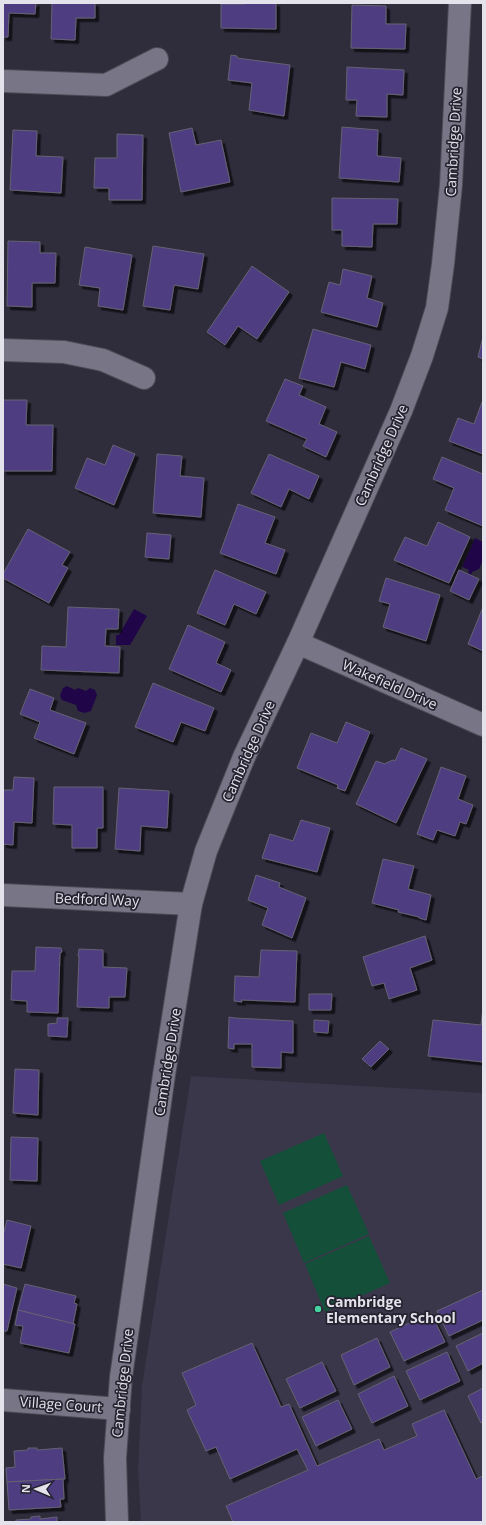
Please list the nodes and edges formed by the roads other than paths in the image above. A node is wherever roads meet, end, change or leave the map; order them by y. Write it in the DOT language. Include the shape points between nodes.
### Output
graph roads {
  1 [pos="460,3"];
  2 [pos="157,59"];
  3 [pos="3,81"];
  4 [pos="3,350"];
  5 [pos="144,378"];
  6 [pos="298,643"];
  7 [pos="483,724"];
  8 [pos="3,895"];
  9 [pos="191,904"];
  10 [pos="3,1400"];
  11 [pos="118,1409"];
  12 [pos="117,1522"];
  1 -- 6 [label="street, Cambridge Drive" via="451,185 437,308 402,411"];
  2 -- 3 [label="street" via="106,85"];
  4 -- 5 [label="street" via="64,352 103,360"];
  6 -- 7 [label="street, Wakefield Drive"];
  6 -- 9 [label="street, Cambridge Drive" via="244,757 206,851"];
  8 -- 9 [label="street, Bedford Way"];
  9 -- 11 [label="street, Cambridge Drive" via="153,1152"];
  10 -- 11 [label="street, Village Court"];
  11 -- 12 [label="street, Cambridge Drive" via="115,1458"];
}
